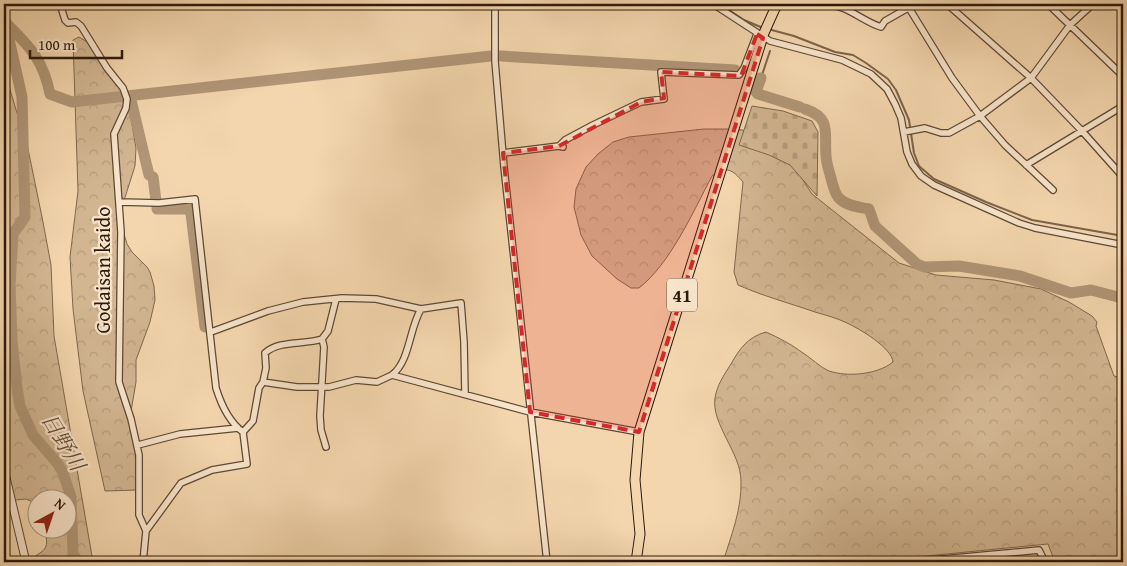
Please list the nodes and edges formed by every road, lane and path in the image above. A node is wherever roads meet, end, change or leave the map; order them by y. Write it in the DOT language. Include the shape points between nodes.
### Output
graph roads {
  1 [pos="60,4"];
  2 [pos="495,4"];
  3 [pos="713,4"];
  4 [pos="777,4"];
  5 [pos="822,4"];
  6 [pos="947,4"];
  7 [pos="1048,4"];
  8 [pos="1093,4"];
  9 [pos="912,6"];
  10 [pos="1070,25"];
  11 [pos="761,35"];
  12 [pos="1123,76"];
  13 [pos="1031,78"];
  14 [pos="1123,106"];
  15 [pos="980,116"];
  16 [pos="1082,131"];
  17 [pos="905,132"];
  18 [pos="503,153"];
  19 [pos="1026,165"];
  20 [pos="1123,177"];
  21 [pos="1054,190"];
  22 [pos="120,202"];
  23 [pos="1123,245"];
  24 [pos="336,298"];
  25 [pos="421,309"];
  26 [pos="210,332"];
  27 [pos="322,339"];
  28 [pos="392,375"];
  29 [pos="263,382"];
  30 [pos="322,388"];
  31 [pos="465,394"];
  32 [pos="530,412"];
  33 [pos="241,430"];
  34 [pos="639,432"];
  35 [pos="138,444"];
  36 [pos="326,447"];
  37 [pos="4,469"];
  38 [pos="146,531"];
  39 [pos="1009,553"];
  40 [pos="967,560"];
  41 [pos="26,562"];
  42 [pos="143,562"];
  43 [pos="547,562"];
  44 [pos="636,562"];
  45 [pos="921,562"];
  46 [pos="1010,562"];
  47 [pos="1045,562"];
  1 -- 22 [label="street, Godaisan kaido" via="65,20 81,26 126,96 126,108 114,134"];
  2 -- 18 [label="street" via="495,61"];
  3 -- 11 [label="street"];
  4 -- 11 [label="main road, 41"];
  5 -- 9 [label="street" via="845,8 881,27 885,21"];
  6 -- 13 [label="street"];
  7 -- 10 [label="street"];
  8 -- 10 [label="street"];
  9 -- 15 [label="street" via="952,78"];
  10 -- 12 [label="street"];
  10 -- 13 [label="street"];
  11 -- 17 [label="street" via="770,41 842,60 871,74 887,90"];
  11 -- 18 [label="street" via="739,76 661,72 664,98 641,102 565,140 561,147"];
  11 -- 34 [label="main road, 41"];
  13 -- 15 [label="street"];
  13 -- 16 [label="street"];
  14 -- 16 [label="street"];
  15 -- 17 [label="street" via="949,133 925,128"];
  15 -- 19 [label="street"];
  16 -- 19 [label="street"];
  16 -- 20 [label="street"];
  17 -- 23 [label="street" via="912,164 934,185 1019,223"];
  18 -- 32 [label="street"];
  19 -- 21 [label="street"];
  22 -- 26 [label="street" via="159,203 195,199"];
  22 -- 35 [label="street, Godaisan kaido" via="119,382"];
  24 -- 25 [label="street" via="376,299"];
  24 -- 26 [label="street" via="292,304"];
  24 -- 27 [label="street" via="328,331"];
  25 -- 28 [label="street" via="403,363"];
  25 -- 31 [label="street" via="461,303"];
  26 -- 33 [label="street" via="216,388 225,411"];
  27 -- 29 [label="street" via="268,351"];
  27 -- 30 [label="street"];
  28 -- 30 [label="street" via="377,382 356,380"];
  28 -- 31 [label="street"];
  29 -- 30 [label="street"];
  29 -- 33 [label="street" via="259,388 254,421"];
  30 -- 36 [label="street" via="320,423"];
  31 -- 32 [label="street"];
  32 -- 34 [label="street"];
  32 -- 43 [label="street"];
  33 -- 35 [label="street" via="180,434"];
  33 -- 38 [label="street" via="247,464 212,470 181,483"];
  34 -- 44 [label="main road, 41" via="635,480 640,534"];
  35 -- 38 [label="street, Godaisan kaido" via="139,515"];
  37 -- 41 [label="street"];
  38 -- 42 [label="street, Godaisan kaido"];
  39 -- 40 [label="street"];
  39 -- 46 [label="street"];
  39 -- 47 [label="street" via="1039,550"];
  40 -- 45 [label="street"];
}
